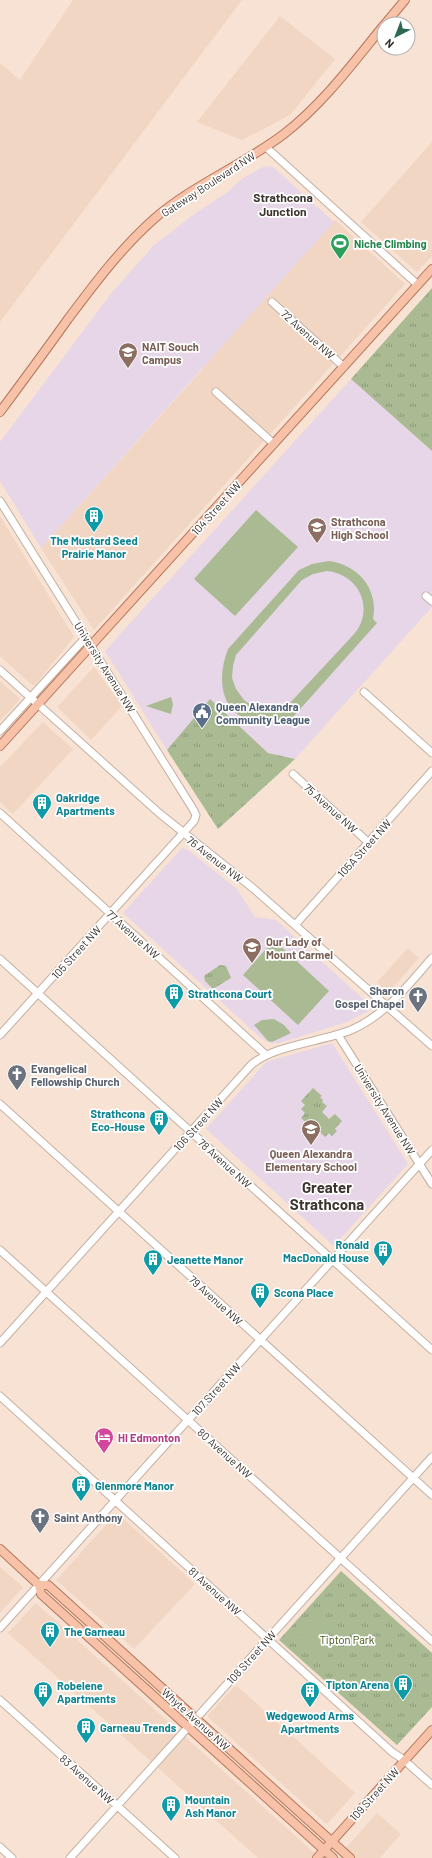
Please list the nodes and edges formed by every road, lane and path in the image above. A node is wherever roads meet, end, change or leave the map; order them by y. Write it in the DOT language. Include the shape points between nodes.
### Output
graph roads {
  1 [pos="405,0"];
  2 [pos="392,16"];
  3 [pos="376,35"];
  4 [pos="266,147"];
  5 [pos="432,269"];
  6 [pos="418,285"];
  7 [pos="272,302"];
  8 [pos="344,366"];
  9 [pos="216,392"];
  10 [pos="0,412"];
  11 [pos="274,444"];
  12 [pos="0,501"];
  13 [pos="86,637"];
  14 [pos="92,646"];
  15 [pos="0,670"];
  16 [pos="364,692"];
  17 [pos="30,698"];
  18 [pos="38,704"];
  19 [pos="0,731"];
  20 [pos="0,746"];
  21 [pos="432,753"];
  22 [pos="432,771"];
  23 [pos="293,774"];
  24 [pos="0,813"];
  25 [pos="183,833"];
  26 [pos="369,842"];
  27 [pos="111,913"];
  28 [pos="295,925"];
  29 [pos="432,958"];
  30 [pos="0,959"];
  31 [pos="38,994"];
  32 [pos="387,1007"];
  33 [pos="0,1035"];
  34 [pos="338,1035"];
  35 [pos="432,1046"];
  36 [pos="266,1055"];
  37 [pos="0,1104"];
  38 [pos="191,1132"];
  39 [pos="432,1150"];
  40 [pos="420,1164"];
  41 [pos="432,1184"];
  42 [pos="118,1212"];
  43 [pos="0,1250"];
  44 [pos="333,1260"];
  45 [pos="46,1291"];
  46 [pos="260,1340"];
  47 [pos="0,1343"];
  48 [pos="432,1350"];
  49 [pos="0,1396"];
  50 [pos="188,1420"];
  51 [pos="432,1457"];
  52 [pos="414,1478"];
  53 [pos="432,1495"];
  54 [pos="115,1500"];
  55 [pos="0,1549"];
  56 [pos="340,1558"];
  57 [pos="39,1585"];
  58 [pos="0,1628"];
  59 [pos="268,1639"];
  60 [pos="432,1641"];
  61 [pos="0,1700"];
  62 [pos="195,1718"];
  63 [pos="188,1726"];
  64 [pos="432,1730"];
  65 [pos="404,1760"];
  66 [pos="432,1785"];
  67 [pos="117,1805"];
  68 [pos="332,1841"];
  69 [pos="0,1847"];
  70 [pos="324,1850"];
  71 [pos="12,1858"];
  72 [pos="70,1858"];
  73 [pos="175,1858"];
  74 [pos="317,1858"];
  75 [pos="333,1858"];
  76 [pos="350,1858"];
  1 -- 2 [label="main road, Gateway Boulevard NW"];
  3 -- 4 [label="main road, Gateway Boulevard NW" via="324,98 302,120"];
  4 -- 6 [label="street"];
  4 -- 10 [label="main road, Gateway Boulevard NW" via="174,204 135,236 98,279"];
  5 -- 6 [label="main road, 104 Street NW"];
  6 -- 8 [label="main road, 104 Street NW"];
  7 -- 8 [label="street, 72 Avenue NW"];
  8 -- 11 [label="main road, 104 Street NW"];
  9 -- 11 [label="street"];
  11 -- 14 [label="main road, 104 Street NW"];
  12 -- 13 [label="street, University Avenue NW"];
  13 -- 14 [label="street, University Avenue NW"];
  13 -- 17 [label="street"];
  14 -- 18 [label="main road, 104 Street NW"];
  14 -- 25 [label="street, University Avenue NW" via="195,811 194,821"];
  15 -- 17 [label="street, 76 Avenue NW"];
  16 -- 21 [label="street"];
  17 -- 18 [label="street, 76 Avenue NW"];
  17 -- 19 [label="street"];
  18 -- 20 [label="main road, 104 Street NW"];
  18 -- 25 [label="street, 76 Avenue NW"];
  22 -- 26 [label="street, 105A Street NW"];
  23 -- 26 [label="street, 75 Avenue NW"];
  24 -- 27 [label="street, 77 Avenue NW"];
  25 -- 27 [label="street, 105 Street NW"];
  25 -- 28 [label="street, 76 Avenue NW"];
  26 -- 28 [label="street, 105A Street NW"];
  27 -- 31 [label="street, 105 Street NW"];
  27 -- 36 [label="street, 77 Avenue NW"];
  28 -- 32 [label="street, 76 Avenue NW"];
  29 -- 32 [label="street, 106 Street NW"];
  30 -- 31 [label="street, 78 Avenue NW"];
  31 -- 33 [label="street, 105 Street NW"];
  31 -- 38 [label="street, 78 Avenue NW"];
  32 -- 34 [label="street, 106 Street NW" via="379,1015"];
  32 -- 35 [label="street, 76 Avenue NW"];
  34 -- 36 [label="street, 106 Street NW"];
  34 -- 40 [label="street, University Avenue NW"];
  36 -- 38 [label="street, 106 Street NW" via="251,1065"];
  37 -- 42 [label="street, 79 Avenue NW"];
  38 -- 42 [label="street, 106 Street NW"];
  38 -- 44 [label="street, 78 Avenue NW"];
  39 -- 40 [label="street, 107 Street NW"];
  40 -- 41 [label="street, University Avenue NW"];
  40 -- 44 [label="street, 107 Street NW"];
  42 -- 45 [label="street, 106 Street NW"];
  42 -- 46 [label="street, 79 Avenue NW"];
  43 -- 45 [label="street, 80 Avenue NW"];
  44 -- 46 [label="street, 107 Street NW"];
  44 -- 48 [label="street, 78 Avenue NW"];
  45 -- 47 [label="street, 106 Street NW"];
  45 -- 50 [label="street, 80 Avenue NW"];
  46 -- 50 [label="street, 107 Street NW"];
  46 -- 52 [label="street, 79 Avenue NW"];
  49 -- 54 [label="street, 81 Avenue NW"];
  50 -- 54 [label="street, 107 Street NW"];
  50 -- 56 [label="street, 80 Avenue NW"];
  51 -- 52 [label="street, 108 Street NW"];
  52 -- 53 [label="street, 79 Avenue NW"];
  52 -- 56 [label="street, 108 Street NW"];
  54 -- 57 [label="street, 107 Street NW"];
  54 -- 59 [label="street, 81 Avenue NW"];
  55 -- 57 [label="main road, Whyte Avenue NW"];
  56 -- 59 [label="street, 108 Street NW"];
  56 -- 60 [label="street, 80 Avenue NW"];
  57 -- 58 [label="street, 107 Street NW"];
  57 -- 62 [label="main road, Whyte Avenue NW" via="48,1586"];
  57 -- 63 [label="main road, Whyte Avenue NW" via="41,1594"];
  59 -- 62 [label="street, 108 Street NW"];
  59 -- 65 [label="street, 81 Avenue NW"];
  61 -- 67 [label="street, 83 Avenue NW"];
  62 -- 63 [label="street, 108 Street NW"];
  62 -- 68 [label="main road, Whyte Avenue NW"];
  63 -- 67 [label="street, 108 Street NW"];
  63 -- 70 [label="main road, Whyte Avenue NW"];
  64 -- 65 [label="main road, 109 Street NW"];
  65 -- 66 [label="street, 81 Avenue NW"];
  65 -- 68 [label="main road, 109 Street NW"];
  67 -- 72 [label="street, 108 Street NW"];
  67 -- 73 [label="street, 83 Avenue NW"];
  68 -- 70 [label="main road, 109 Street NW"];
  68 -- 76 [label="main road, Whyte Avenue NW"];
  69 -- 71 [label="street"];
  70 -- 74 [label="main road, 109 Street NW"];
  70 -- 75 [label="main road, Whyte Avenue NW"];
}
